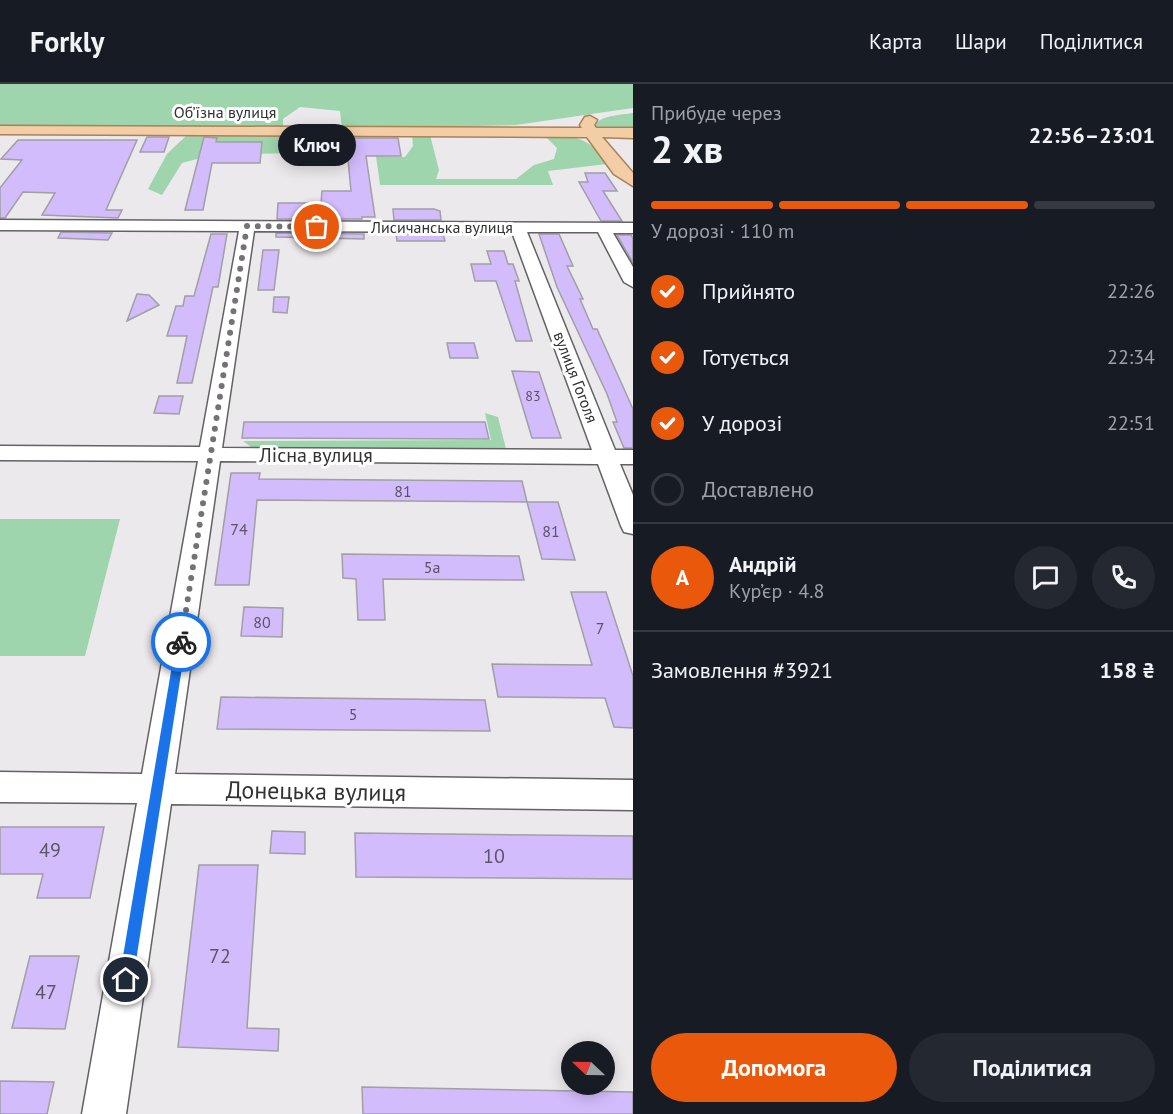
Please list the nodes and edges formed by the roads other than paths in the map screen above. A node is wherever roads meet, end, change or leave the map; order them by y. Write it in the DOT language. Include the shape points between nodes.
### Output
graph roads {
  1 [pos="599,121"];
  2 [pos="0,129"];
  3 [pos="451,131"];
  4 [pos="633,133"];
  5 [pos="633,181"];
  6 [pos="0,225"];
  7 [pos="247,226"];
  8 [pos="518,228"];
  9 [pos="603,228"];
  10 [pos="633,228"];
  11 [pos="633,282"];
  12 [pos="0,453"];
  13 [pos="607,457"];
  14 [pos="633,457"];
  15 [pos="209,468"];
  16 [pos="633,526"];
  17 [pos="0,786"];
  18 [pos="158,789"];
  19 [pos="633,795"];
  20 [pos="104,1114"];
  1 -- 3 [label="main road"];
  1 -- 3 [label="main road" via="537,132"];
  1 -- 4 [label="main road"];
  1 -- 5 [label="main road" via="624,176"];
  2 -- 3 [label="main road, Об’їзна вулиця"];
  6 -- 7 [label="street, Лисичанська вулиця"];
  7 -- 8 [label="street, Лисичанська вулиця"];
  7 -- 15 [label="street"];
  8 -- 9 [label="street, Лисичанська вулиця"];
  8 -- 13 [label="street, вулиця Гоголя"];
  9 -- 10 [label="street, Лисичанська вулиця"];
  9 -- 11 [label="street"];
  12 -- 15 [label="street, Лісна вулиця"];
  13 -- 14 [label="street, Лісна вулиця"];
  13 -- 15 [label="street, Лісна вулиця"];
  13 -- 16 [label="street, вулиця Гоголя"];
  15 -- 18 [label="street"];
  17 -- 18 [label="street, Донецька вулиця"];
  18 -- 19 [label="street, Донецька вулиця"];
  18 -- 20 [label="street"];
}
